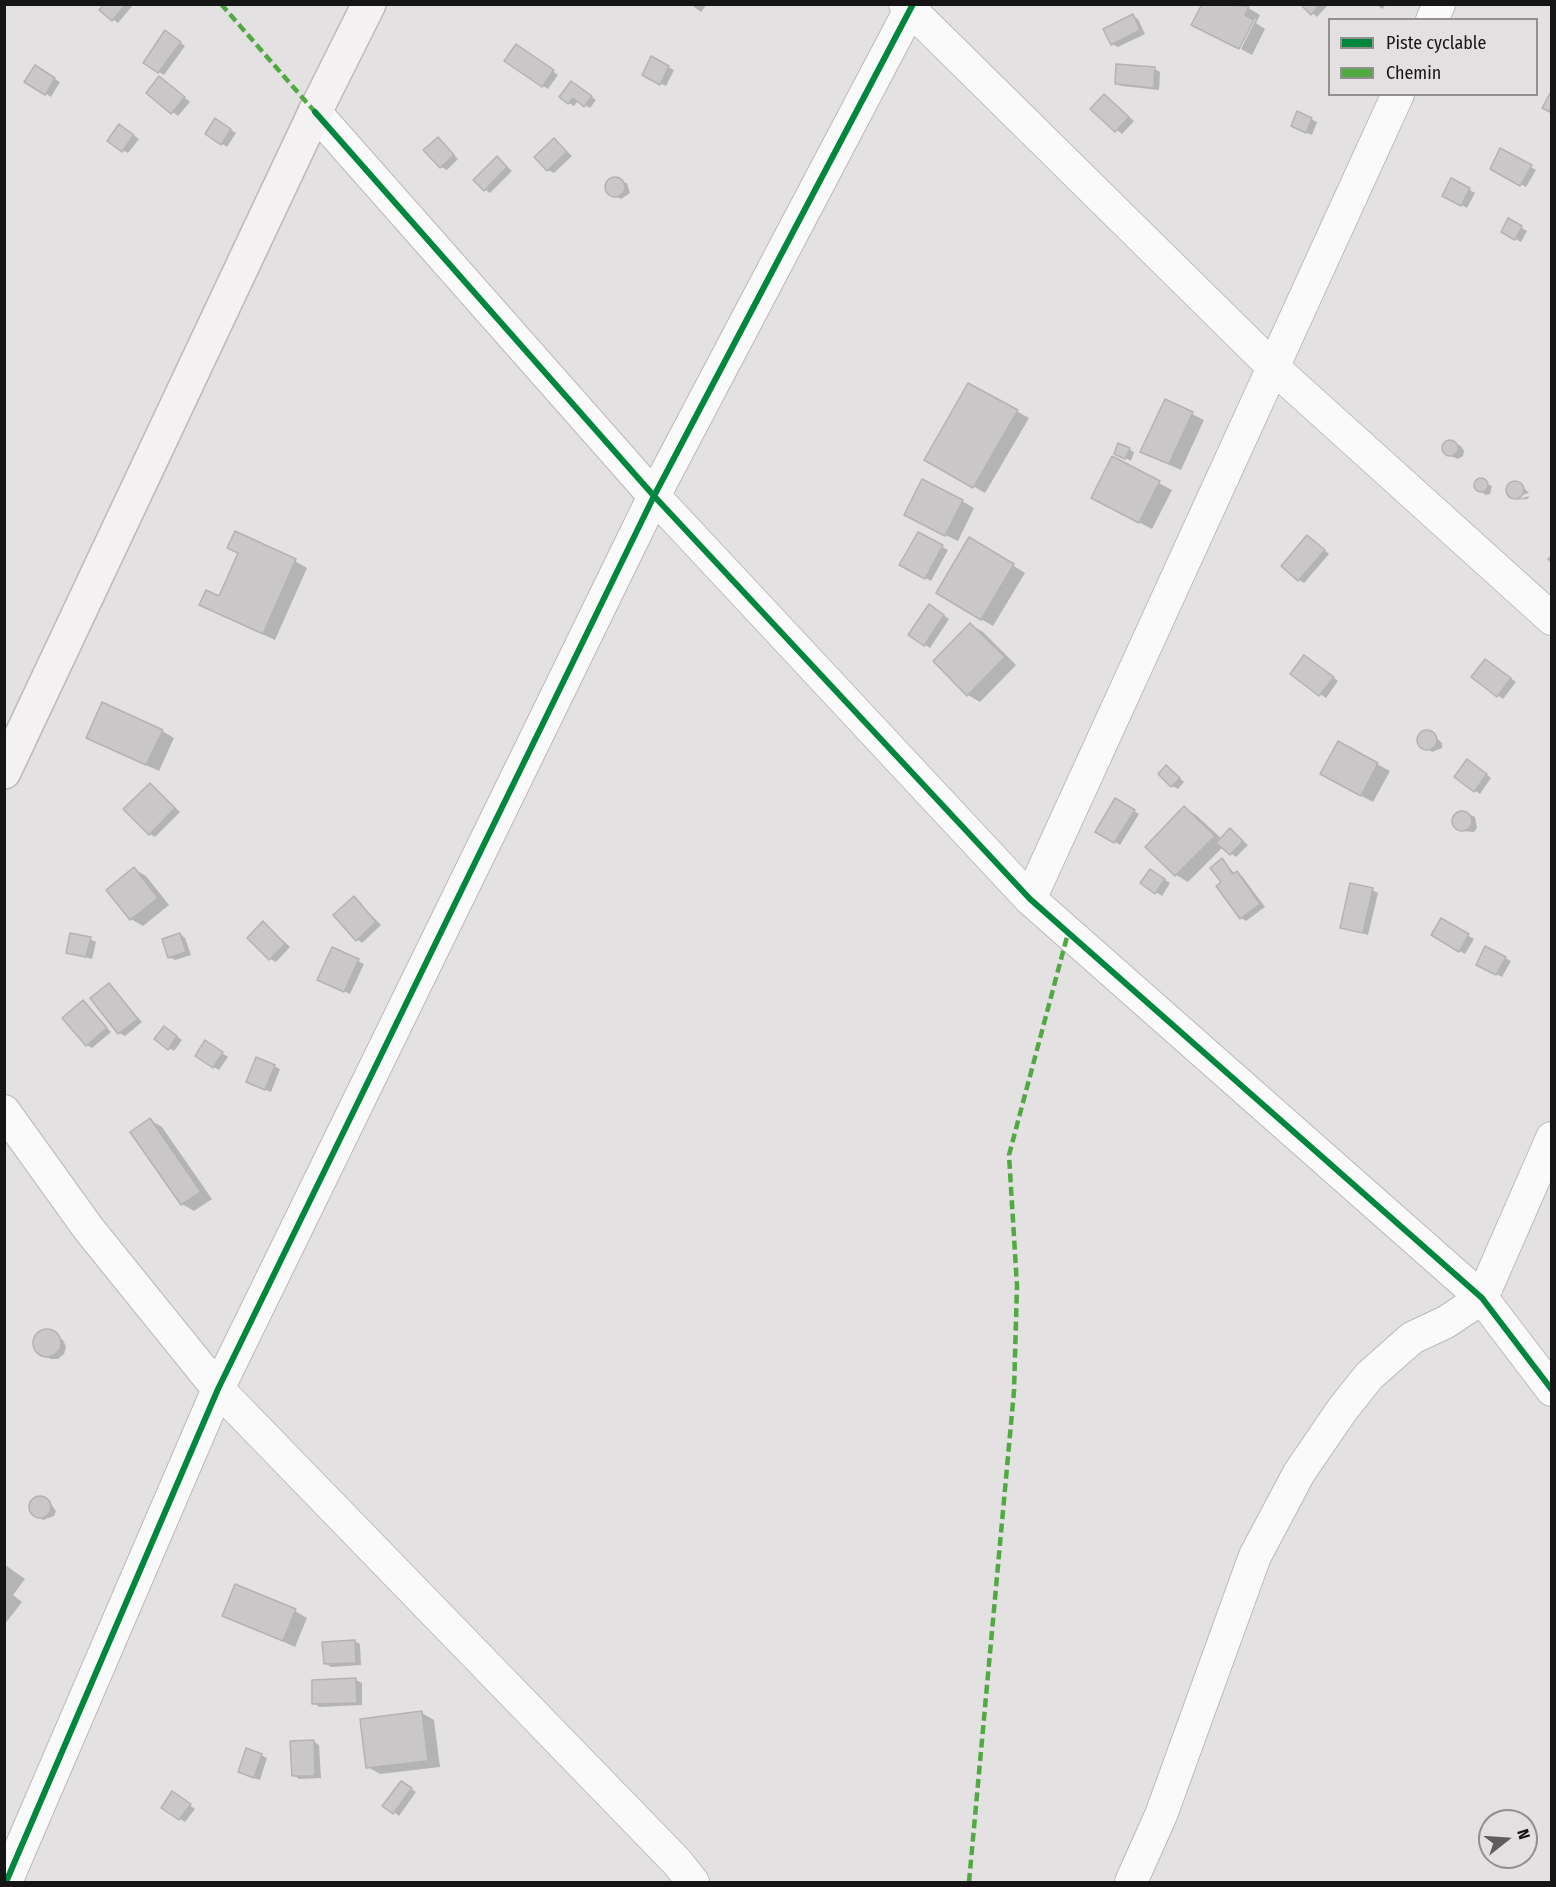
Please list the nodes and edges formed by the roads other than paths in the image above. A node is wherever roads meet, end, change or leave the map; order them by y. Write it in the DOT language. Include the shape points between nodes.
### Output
graph roads {
  1 [pos="369,4"];
  2 [pos="1439,4"];
  3 [pos="910,6"];
  4 [pos="1433,18"];
  5 [pos="1397,96"];
  6 [pos="315,112"];
  7 [pos="1275,368"];
  8 [pos="654,496"];
  9 [pos="1551,619"];
  10 [pos="4,772"];
  11 [pos="1030,899"];
  12 [pos="4,1111"];
  13 [pos="1551,1138"];
  14 [pos="1482,1298"];
  15 [pos="218,1389"];
  16 [pos="1551,1390"];
  17 [pos="15,1877"];
  18 [pos="693,1882"];
  19 [pos="1131,1882"];
  1 -- 6 [label="street"];
  2 -- 4 [label="street"];
  3 -- 7 [label="street"];
  3 -- 8 [label="street"];
  5 -- 7 [label="street"];
  6 -- 8 [label="street"];
  6 -- 10 [label="street"];
  7 -- 9 [label="street"];
  7 -- 11 [label="street"];
  8 -- 11 [label="street"];
  8 -- 15 [label="street"];
  11 -- 14 [label="street"];
  12 -- 15 [label="street" via="88,1228"];
  13 -- 14 [label="street"];
  14 -- 16 [label="street"];
  14 -- 19 [label="street" via="1412,1338 1369,1376 1299,1473 1255,1556 1161,1815"];
  15 -- 17 [label="street"];
  15 -- 18 [label="street"];
}
